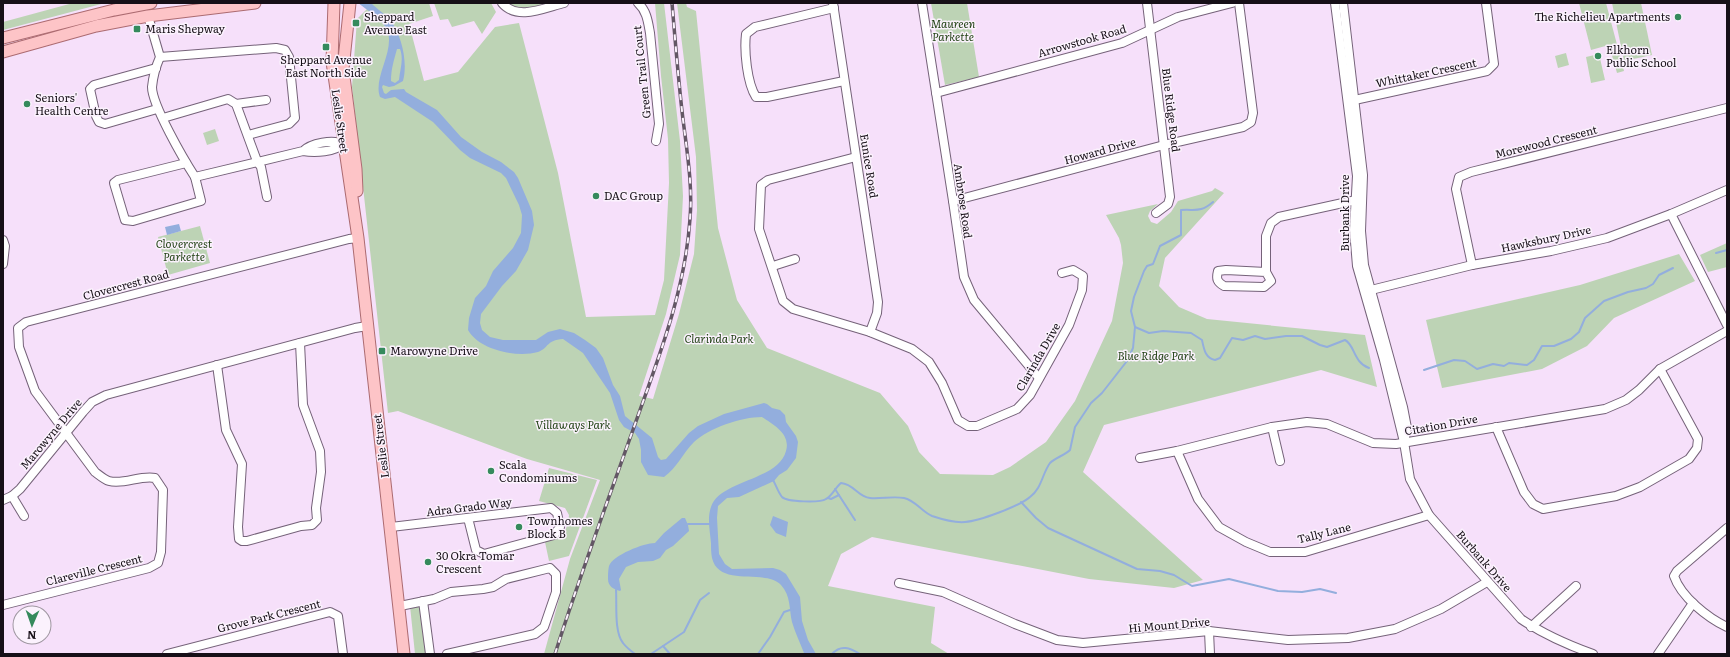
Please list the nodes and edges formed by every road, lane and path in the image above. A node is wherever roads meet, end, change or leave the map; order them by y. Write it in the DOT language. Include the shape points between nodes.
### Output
graph roads {
  1 [pos="151,3"];
  2 [pos="255,3"];
  3 [pos="334,3"];
  4 [pos="350,3"];
  5 [pos="502,3"];
  6 [pos="564,3"];
  7 [pos="638,3"];
  8 [pos="922,3"];
  9 [pos="1147,3"];
  10 [pos="1232,3"];
  11 [pos="1238,3"];
  12 [pos="1335,3"];
  13 [pos="1343,3"];
  14 [pos="1486,3"];
  15 [pos="833,5"];
  16 [pos="148,16"];
  17 [pos="1150,30"];
  18 [pos="3,38"];
  19 [pos="3,52"];
  20 [pos="160,57"];
  21 [pos="156,68"];
  22 [pos="844,81"];
  23 [pos="936,93"];
  24 [pos="266,100"];
  25 [pos="1351,101"];
  26 [pos="236,104"];
  27 [pos="1727,108"];
  28 [pos="157,109"];
  29 [pos="163,118"];
  30 [pos="248,135"];
  31 [pos="656,141"];
  32 [pos="348,144"];
  33 [pos="1164,145"];
  34 [pos="856,157"];
  35 [pos="257,161"];
  36 [pos="186,163"];
  37 [pos="195,177"];
  38 [pos="1727,190"];
  39 [pos="267,197"];
  40 [pos="1360,199"];
  41 [pos="954,200"];
  42 [pos="1156,213"];
  43 [pos="1671,214"];
  44 [pos="358,238"];
  45 [pos="3,240"];
  46 [pos="795,259"];
  47 [pos="3,264"];
  48 [pos="1472,265"];
  49 [pos="773,266"];
  50 [pos="1241,271"];
  51 [pos="1266,272"];
  52 [pos="1062,273"];
  53 [pos="1241,285"];
  54 [pos="1367,291"];
  55 [pos="1727,325"];
  56 [pos="367,326"];
  57 [pos="1727,331"];
  58 [pos="870,332"];
  59 [pos="300,343"];
  60 [pos="217,365"];
  61 [pos="1660,369"];
  62 [pos="1039,378"];
  63 [pos="1496,427"];
  64 [pos="1272,428"];
  65 [pos="65,433"];
  66 [pos="1404,442"];
  67 [pos="1177,451"];
  68 [pos="1140,458"];
  69 [pos="1280,461"];
  70 [pos="12,496"];
  71 [pos="3,500"];
  72 [pos="24,516"];
  73 [pos="1429,516"];
  74 [pos="468,518"];
  75 [pos="391,527"];
  76 [pos="1727,528"];
  77 [pos="1487,582"];
  78 [pos="899,583"];
  79 [pos="1576,586"];
  80 [pos="423,602"];
  81 [pos="1692,603"];
  82 [pos="3,605"];
  83 [pos="400,606"];
  84 [pos="1532,627"];
  85 [pos="1727,627"];
  86 [pos="1209,631"];
  87 [pos="167,654"];
  88 [pos="343,654"];
  89 [pos="404,654"];
  90 [pos="430,654"];
  91 [pos="447,654"];
  92 [pos="1210,654"];
  93 [pos="1593,654"];
  94 [pos="1658,654"];
  1 -- 18 [label="main road"];
  2 -- 16 [label="main road"];
  3 -- 32 [label="main road, Leslie Street" via="332,62"];
  4 -- 32 [label="main road, Leslie Street" via="343,69"];
  5 -- 6 [label="street" via="507,9 524,12"];
  7 -- 31 [label="street, Green Trail Court" via="648,19 650,33 659,124"];
  8 -- 23 [label="street, Ambrose Road"];
  9 -- 17 [label="street, Blue Ridge Road"];
  10 -- 17 [label="street, Arrowstook Road" via="1178,17"];
  11 -- 33 [label="street, Howard Drive" via="1253,113 1251,122 1243,127"];
  12 -- 25 [label="street, Burbank Drive"];
  13 -- 25 [label="street, Burbank Drive"];
  14 -- 25 [label="street, Whittaker Crescent" via="1494,64 1487,71"];
  15 -- 22 [label="street, Eunice Road"];
  15 -- 22 [label="street" via="755,27 746,34 745,47 752,90 756,97"];
  16 -- 19 [label="main road" via="96,26"];
  16 -- 20 [label="street"];
  17 -- 23 [label="street, Arrowstook Road" via="1122,43"];
  17 -- 33 [label="street, Blue Ridge Road"];
  20 -- 21 [label="street"];
  20 -- 30 [label="street" via="276,48 285,50 289,57 295,118 289,124"];
  21 -- 28 [label="street" via="152,88"];
  21 -- 28 [label="street" via="94,84 90,89 98,122 105,124"];
  22 -- 34 [label="street, Eunice Road"];
  23 -- 41 [label="street, Ambrose Road"];
  24 -- 26 [label="street"];
  25 -- 40 [label="street, Burbank Drive" via="1363,175"];
  26 -- 29 [label="street" via="228,99"];
  26 -- 30 [label="street"];
  27 -- 48 [label="street, Morewood Crescent" via="1459,177 1456,189"];
  28 -- 29 [label="street"];
  29 -- 36 [label="street"];
  30 -- 35 [label="street"];
  32 -- 35 [label="street" via="339,148 303,151"];
  32 -- 44 [label="main road, Leslie Street" via="356,169"];
  33 -- 41 [label="street, Howard Drive"];
  33 -- 42 [label="street, Blue Ridge Road" via="1170,197 1168,204"];
  34 -- 49 [label="street, Clarinda Drive" via="768,180 761,185 760,228"];
  34 -- 58 [label="street, Eunice Road" via="878,302"];
  35 -- 37 [label="street"];
  35 -- 39 [label="street" via="261,167"];
  36 -- 37 [label="street"];
  36 -- 37 [label="street" via="118,180 114,184 125,220 133,221 201,201"];
  38 -- 43 [label="street, Hawksbury Drive"];
  40 -- 51 [label="street" via="1280,217 1271,223 1266,236"];
  40 -- 54 [label="street, Burbank Drive"];
  41 -- 62 [label="street, Ambrose Road" via="964,277 974,300"];
  43 -- 48 [label="street, Hawksbury Drive" via="1606,238"];
  43 -- 55 [label="street"];
  44 -- 56 [label="main road, Leslie Street"];
  44 -- 65 [label="street, Clovercrest Road" via="26,322 18,328 19,347 35,391"];
  45 -- 47 [label="street"];
  46 -- 49 [label="street"];
  48 -- 54 [label="street, Hawksbury Drive"];
  49 -- 58 [label="street, Clarinda Drive" via="783,301 793,309"];
  50 -- 51 [label="street"];
  50 -- 53 [label="street"];
  50 -- 53 [label="street" via="1218,271 1216,278 1224,286"];
  51 -- 53 [label="street" via="1270,281 1264,287"];
  52 -- 62 [label="street, Clarinda Drive" via="1073,270 1083,276 1082,290 1069,325"];
  54 -- 66 [label="street, Burbank Drive" via="1392,363 1403,407 1407,428"];
  56 -- 59 [label="street, Marowyne Drive"];
  56 -- 75 [label="main road, Leslie Street"];
  57 -- 61 [label="street, Citation Drive"];
  58 -- 62 [label="street, Clarinda Drive" via="912,349 929,362 942,383 958,420 968,426 977,426 1017,409 1030,395"];
  59 -- 60 [label="street, Marowyne Drive"];
  59 -- 60 [label="street" via="303,405 320,451 317,520 312,525 247,541 239,539 242,464 226,430"];
  60 -- 65 [label="street, Marowyne Drive" via="106,395 92,402"];
  61 -- 63 [label="street, Citation Drive" via="1626,400 1605,409"];
  61 -- 63 [label="street" via="1698,439 1697,448 1689,459 1640,487 1616,496 1543,510 1533,504 1524,492"];
  63 -- 66 [label="street, Citation Drive"];
  64 -- 66 [label="street, Citation Drive" via="1307,422 1327,424 1373,443"];
  64 -- 67 [label="street, Citation Drive"];
  64 -- 69 [label="street"];
  65 -- 70 [label="street, Marowyne Drive"];
  65 -- 82 [label="street, Clareville Crescent" via="95,472 108,481 117,482 147,476 155,478 163,490 161,552 158,563 149,568"];
  66 -- 73 [label="street, Burbank Drive" via="1410,478"];
  67 -- 68 [label="street, Citation Drive"];
  67 -- 73 [label="street, Tally Lane" via="1198,499 1219,527 1270,552 1305,552"];
  70 -- 71 [label="street, Marowyne Drive"];
  70 -- 72 [label="street"];
  73 -- 77 [label="street, Burbank Drive"];
  74 -- 74 [label="street, Adra Grado Way" via="550,508 557,513 560,527 554,535 484,554 476,550"];
  74 -- 75 [label="street, Adra Grado Way"];
  75 -- 83 [label="main road, Leslie Street"];
  76 -- 81 [label="street" via="1674,576 1677,586"];
  77 -- 84 [label="street, Burbank Drive" via="1521,619"];
  77 -- 86 [label="street, Hi Mount Drive" via="1441,609 1394,629 1348,638 1288,640"];
  78 -- 86 [label="street, Hi Mount Drive" via="943,592 1057,640 1083,643"];
  79 -- 84 [label="street"];
  80 -- 83 [label="street"];
  80 -- 90 [label="street"];
  80 -- 91 [label="street" via="452,592 493,587 506,579 550,568 556,574 556,592 544,628 535,634"];
  81 -- 85 [label="street"];
  81 -- 94 [label="street"];
  83 -- 89 [label="main road, Leslie Street"];
  84 -- 93 [label="street, Burbank Drive"];
  86 -- 92 [label="street"];
  87 -- 88 [label="street, Grove Park Crescent" via="330,612 338,616"];
}
